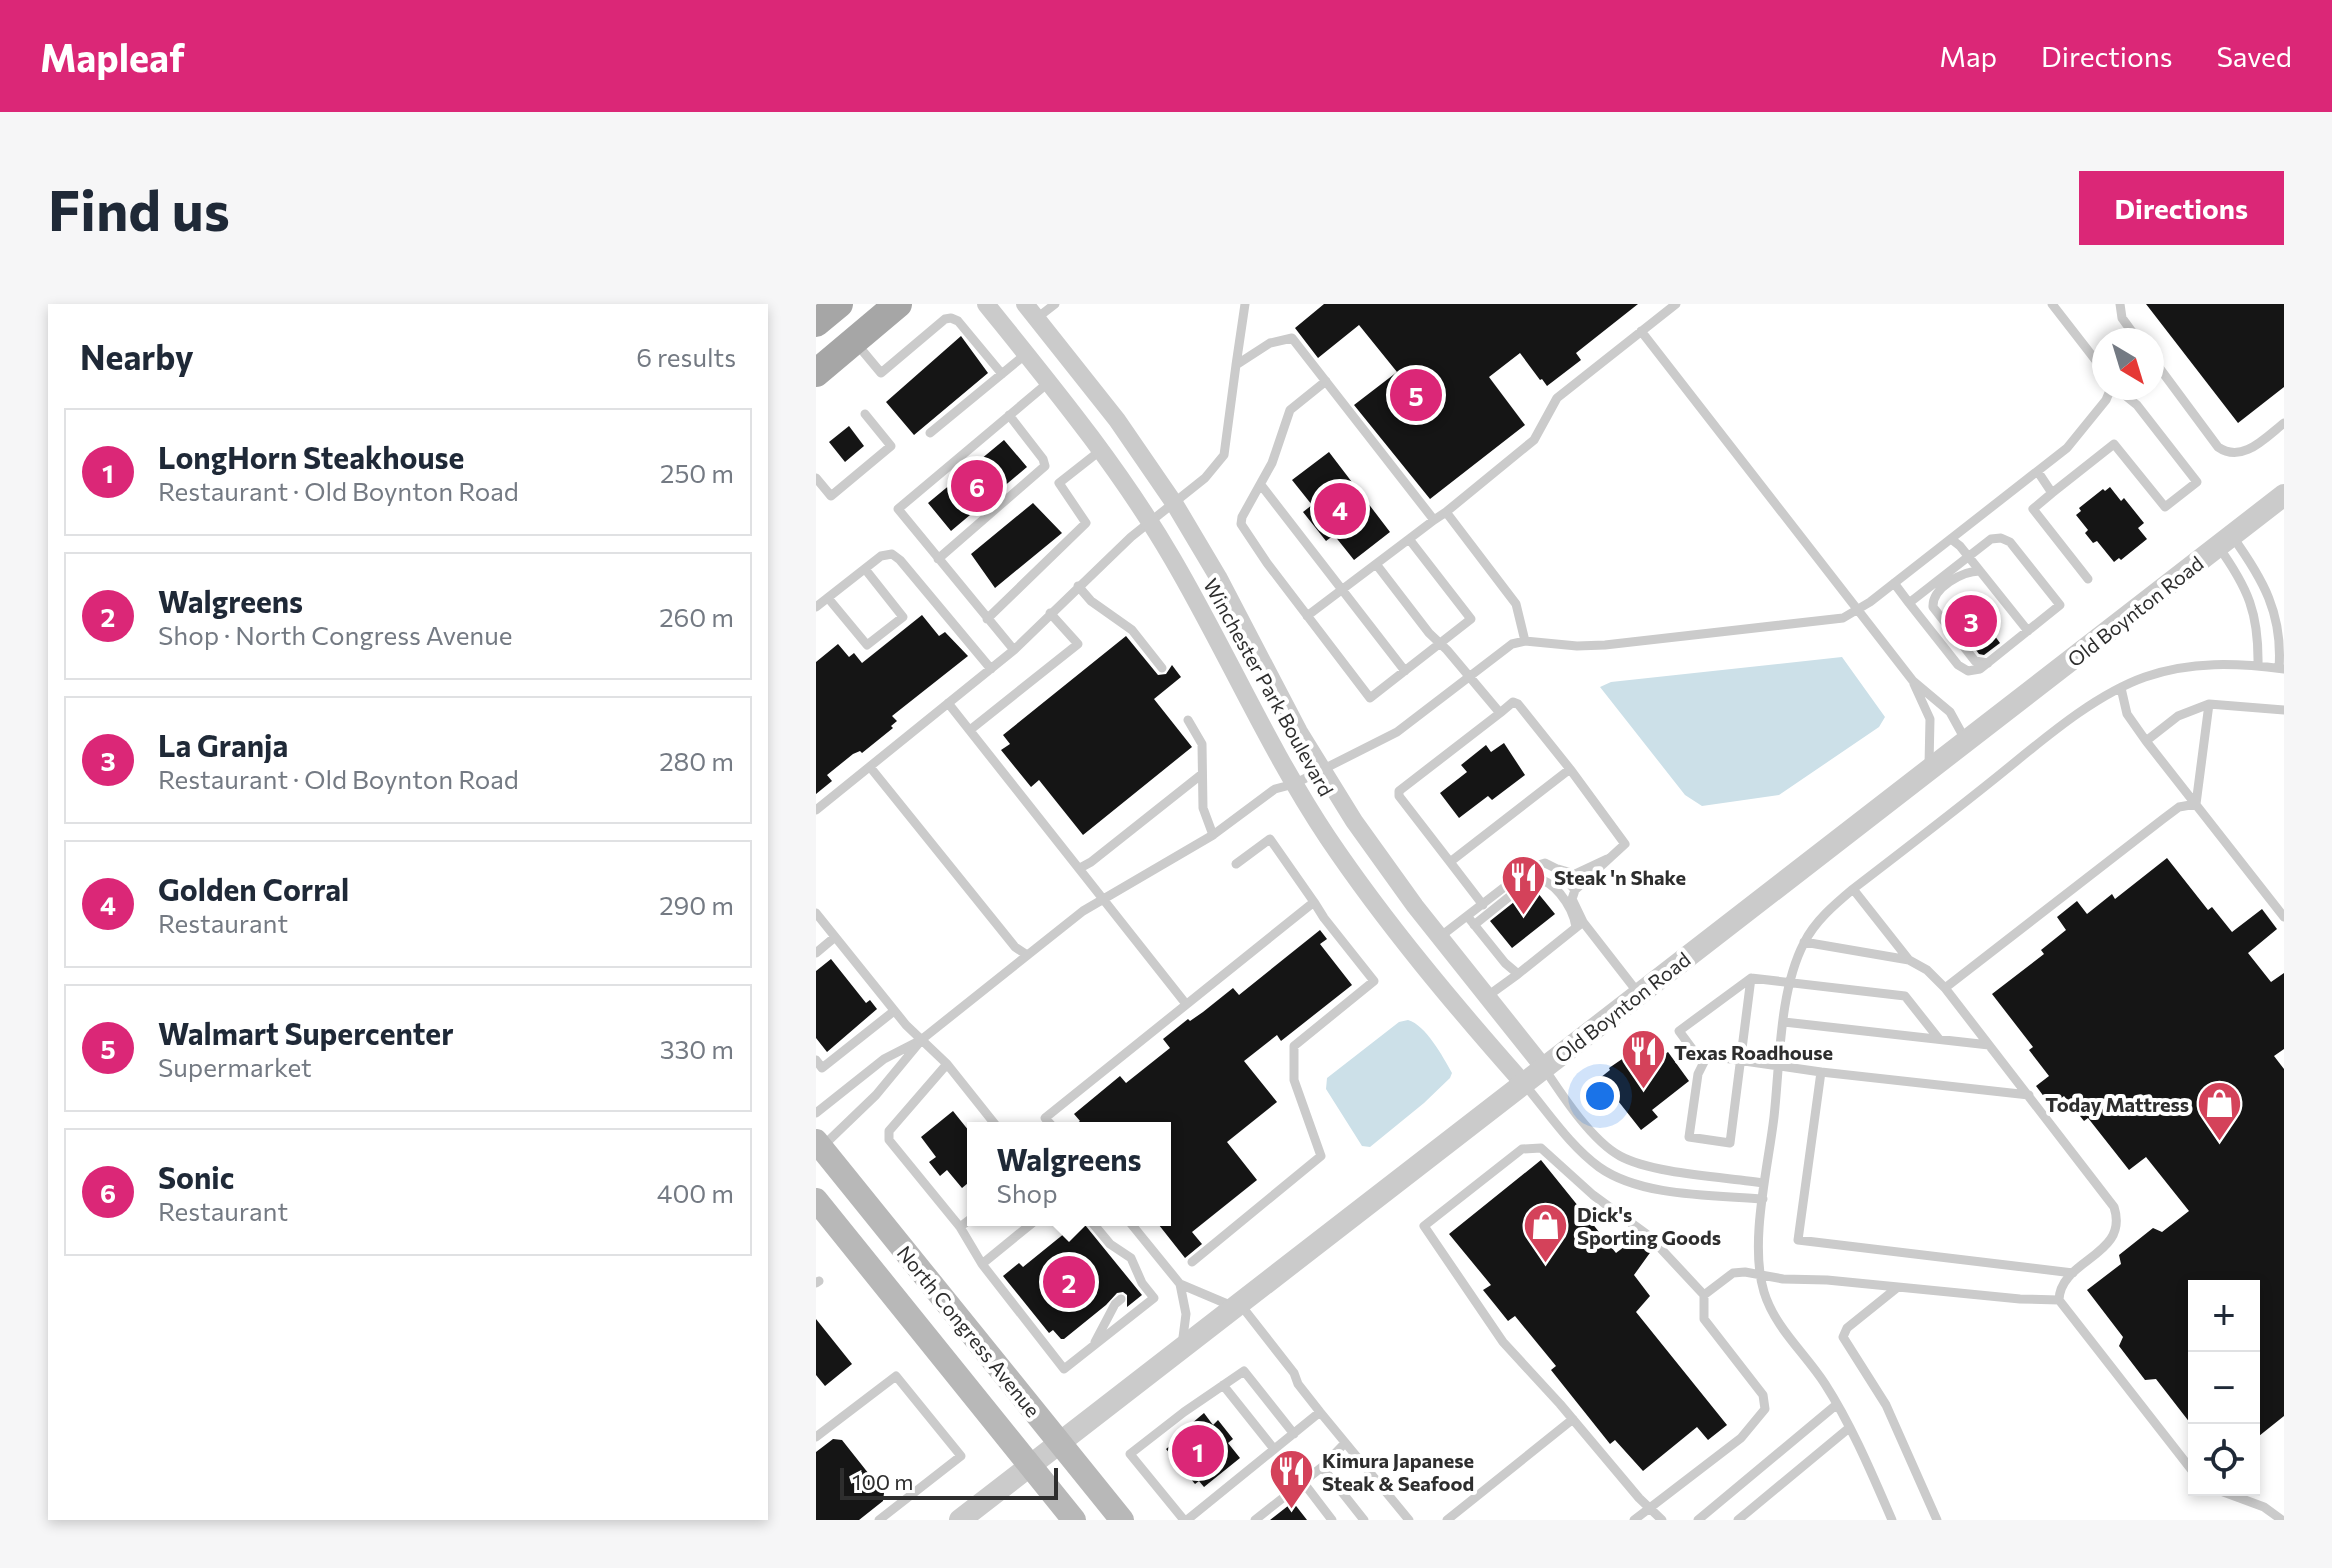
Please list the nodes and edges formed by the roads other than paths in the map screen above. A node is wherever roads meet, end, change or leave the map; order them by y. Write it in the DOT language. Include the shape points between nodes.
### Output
graph roads {
  1 [pos="839,304"];
  2 [pos="898,304"];
  3 [pos="986,304"];
  4 [pos="1055,304"];
  5 [pos="1245,304"];
  6 [pos="1676,304"];
  7 [pos="2052,304"];
  8 [pos="2120,304"];
  9 [pos="1031,311"];
  10 [pos="816,323"];
  11 [pos="2129,328"];
  12 [pos="1641,331"];
  13 [pos="854,341"];
  14 [pos="1026,354"];
  15 [pos="2092,356"];
  16 [pos="1236,365"];
  17 [pos="816,373"];
  18 [pos="1002,374"];
  19 [pos="2164,374"];
  20 [pos="1326,381"];
  21 [pos="1049,382"];
  22 [pos="2106,400"];
  23 [pos="2130,400"];
  24 [pos="865,414"];
  25 [pos="1009,415"];
  26 [pos="2284,423"];
  27 [pos="930,433"];
  28 [pos="1101,450"];
  29 [pos="2038,472"];
  30 [pos="816,478"];
  31 [pos="1261,485"];
  32 [pos="2052,493"];
  33 [pos="2284,495"];
  34 [pos="1174,503"];
  35 [pos="1446,512"];
  36 [pos="1434,520"];
  37 [pos="1150,522"];
  38 [pos="1409,539"];
  39 [pos="1951,539"];
  40 [pos="2225,541"];
  41 [pos="1968,556"];
  42 [pos="938,559"];
  43 [pos="1376,564"];
  44 [pos="865,569"];
  45 [pos="1980,571"];
  46 [pos="2088,579"];
  47 [pos="1894,583"];
  48 [pos="1078,586"];
  49 [pos="1342,590"];
  50 [pos="828,598"];
  51 [pos="1909,603"];
  52 [pos="816,607"];
  53 [pos="1859,611"];
  54 [pos="1050,613"];
  55 [pos="1307,616"];
  56 [pos="987,619"];
  57 [pos="2028,631"];
  58 [pos="1525,641"];
  59 [pos="1440,644"];
  60 [pos="1014,650"];
  61 [pos="1988,663"];
  62 [pos="2258,666"];
  63 [pos="1162,668"];
  64 [pos="991,669"];
  65 [pos="2281,669"];
  66 [pos="1405,671"];
  67 [pos="1470,677"];
  68 [pos="1913,681"];
  69 [pos="2121,688"];
  70 [pos="948,703"];
  71 [pos="2209,704"];
  72 [pos="2284,710"];
  73 [pos="1500,713"];
  74 [pos="1188,720"];
  75 [pos="970,730"];
  76 [pos="2146,741"];
  77 [pos="1966,742"];
  78 [pos="870,767"];
  79 [pos="1570,769"];
  80 [pos="1322,770"];
  81 [pos="1928,771"];
  82 [pos="1202,774"];
  83 [pos="1294,784"];
  84 [pos="2196,804"];
  85 [pos="816,810"];
  86 [pos="1213,835"];
  87 [pos="1607,859"];
  88 [pos="1450,862"];
  89 [pos="1236,864"];
  90 [pos="1080,868"];
  91 [pos="1557,869"];
  92 [pos="1853,889"];
  93 [pos="1575,890"];
  94 [pos="1103,899"];
  95 [pos="1314,902"];
  96 [pos="1483,905"];
  97 [pos="816,913"];
  98 [pos="2284,917"];
  99 [pos="1471,921"];
  100 [pos="1579,924"];
  101 [pos="1441,936"];
  102 [pos="835,937"];
  103 [pos="1804,942"];
  104 [pos="816,953"];
  105 [pos="1027,955"];
  106 [pos="1909,960"];
  107 [pos="1518,974"];
  108 [pos="1751,978"];
  109 [pos="1791,981"];
  110 [pos="1945,988"];
  111 [pos="1639,994"];
  112 [pos="1489,995"];
  113 [pos="1186,1004"];
  114 [pos="894,1011"];
  115 [pos="1784,1022"];
  116 [pos="1939,1039"];
  117 [pos="921,1040"];
  118 [pos="1989,1045"];
  119 [pos="1707,1056"];
  120 [pos="816,1060"];
  121 [pos="1741,1060"];
  122 [pos="947,1064"];
  123 [pos="1779,1066"];
  124 [pos="1544,1068"];
  125 [pos="1821,1072"];
  126 [pos="1524,1084"];
  127 [pos="2029,1095"];
  128 [pos="816,1113"];
  129 [pos="993,1122"];
  130 [pos="1049,1122"];
  131 [pos="817,1151"];
  132 [pos="1764,1183"];
  133 [pos="1763,1199"];
  134 [pos="816,1200"];
  135 [pos="967,1222"];
  136 [pos="1029,1226"];
  137 [pos="1095,1226"];
  138 [pos="1133,1226"];
  139 [pos="960,1227"];
  140 [pos="1148,1244"];
  141 [pos="1131,1258"];
  142 [pos="1192,1262"];
  143 [pos="982,1264"];
  144 [pos="2073,1273"];
  145 [pos="1762,1275"];
  146 [pos="1180,1284"];
  147 [pos="1898,1287"];
  148 [pos="1704,1295"];
  149 [pos="1121,1299"];
  150 [pos="2059,1300"];
  151 [pos="1237,1306"];
  152 [pos="1091,1348"];
  153 [pos="1181,1349"];
  154 [pos="1223,1385"];
  155 [pos="1836,1405"];
  156 [pos="1320,1412"];
  157 [pos="1573,1419"];
  158 [pos="1849,1428"];
  159 [pos="1294,1434"];
  160 [pos="816,1437"];
  161 [pos="1060,1443"];
  162 [pos="1345,1443"];
  163 [pos="1274,1449"];
  164 [pos="2188,1465"];
  165 [pos="1030,1466"];
  166 [pos="1322,1467"];
  167 [pos="1303,1482"];
  168 [pos="2234,1496"];
  169 [pos="1649,1508"];
  170 [pos="879,1520"];
  171 [pos="960,1520"];
  172 [pos="1074,1520"];
  173 [pos="1122,1520"];
  174 [pos="1185,1520"];
  175 [pos="1255,1520"];
  176 [pos="1332,1520"];
  177 [pos="1364,1520"];
  178 [pos="1409,1520"];
  179 [pos="1447,1520"];
  180 [pos="1634,1520"];
  181 [pos="1662,1520"];
  182 [pos="1698,1520"];
  183 [pos="1738,1520"];
  184 [pos="1892,1520"];
  185 [pos="1937,1520"];
  186 [pos="2282,1520"];
  1 -- 10 [label="main road"];
  2 -- 13 [label="main road"];
  3 -- 14 [label="street, Winchester Park Boulevard"];
  4 -- 9 [label="lane"];
  5 -- 16 [label="lane"];
  6 -- 12 [label="lane"];
  7 -- 15 [label="lane"];
  8 -- 11 [label="lane"];
  9 -- 34 [label="street, Winchester Park Boulevard"];
  12 -- 35 [label="lane" via="1557,398 1534,440"];
  12 -- 53 [label="lane"];
  13 -- 17 [label="main road"];
  13 -- 18 [label="lane" via="881,373 951,318"];
  14 -- 18 [label="lane"];
  14 -- 21 [label="street, Winchester Park Boulevard"];
  16 -- 20 [label="lane" via="1270,343 1292,338"];
  16 -- 34 [label="lane" via="1224,455"];
  18 -- 27 [label="lane"];
  19 -- 26 [label="lane" via="2225,452 2240,454"];
  20 -- 31 [label="lane" via="1290,410"];
  20 -- 36 [label="lane"];
  21 -- 25 [label="lane"];
  21 -- 28 [label="street, Winchester Park Boulevard"];
  22 -- 29 [label="lane" via="2077,439"];
  23 -- 32 [label="lane" via="2197,482 2165,507 2114,444"];
  24 -- 30 [label="lane" via="891,446 831,496"];
  25 -- 42 [label="lane" via="1045,466"];
  25 -- 42 [label="lane" via="898,509"];
  28 -- 37 [label="street, Winchester Park Boulevard"];
  28 -- 56 [label="lane" via="1059,483 1086,523"];
  29 -- 32 [label="lane"];
  29 -- 39 [label="lane"];
  31 -- 49 [label="lane"];
  31 -- 55 [label="lane" via="1242,517 1243,530"];
  32 -- 46 [label="lane" via="2033,509"];
  33 -- 40 [label="street, Old Boynton Road"];
  34 -- 37 [label="lane"];
  34 -- 80 [label="street, Winchester Park Boulevard"];
  35 -- 36 [label="lane"];
  35 -- 58 [label="lane" via="1516,604"];
  36 -- 38 [label="lane"];
  37 -- 48 [label="lane"];
  37 -- 83 [label="street, Winchester Park Boulevard"];
  38 -- 43 [label="lane"];
  38 -- 59 [label="lane" via="1471,619"];
  39 -- 41 [label="lane"];
  39 -- 47 [label="lane"];
  40 -- 62 [label="lane" via="2250,599 2259,638"];
  40 -- 65 [label="lane" via="2265,585"];
  40 -- 77 [label="street, Old Boynton Road"];
  41 -- 45 [label="lane"];
  41 -- 51 [label="lane"];
  41 -- 57 [label="lane" via="1991,539 2010,542 2060,605"];
  42 -- 56 [label="lane"];
  43 -- 49 [label="lane"];
  43 -- 59 [label="lane"];
  44 -- 50 [label="lane"];
  44 -- 50 [label="lane" via="903,617 879,636 867,645"];
  44 -- 64 [label="lane" via="881,556 892,554 900,560"];
  45 -- 57 [label="lane"];
  45 -- 61 [label="lane" via="1962,574 1932,601 1975,661"];
  47 -- 51 [label="lane"];
  47 -- 53 [label="lane"];
  48 -- 54 [label="lane"];
  48 -- 63 [label="lane" via="1132,630"];
  49 -- 55 [label="lane"];
  49 -- 66 [label="lane"];
  50 -- 52 [label="lane"];
  51 -- 61 [label="lane" via="1958,665 1968,671"];
  53 -- 58 [label="lane" via="1843,618 1605,645"];
  53 -- 68 [label="lane"];
  54 -- 60 [label="lane"];
  54 -- 75 [label="lane" via="1078,644"];
  55 -- 66 [label="lane" via="1370,698"];
  56 -- 60 [label="lane"];
  57 -- 61 [label="lane"];
  58 -- 67 [label="lane" via="1516,641"];
  59 -- 66 [label="lane"];
  59 -- 67 [label="lane"];
  60 -- 64 [label="lane"];
  62 -- 65 [label="lane"];
  62 -- 69 [label="lane" via="2204,664"];
  64 -- 70 [label="lane"];
  67 -- 73 [label="lane"];
  67 -- 80 [label="lane" via="1397,732"];
  68 -- 77 [label="lane" via="1950,712"];
  68 -- 81 [label="lane" via="1930,719"];
  69 -- 76 [label="lane" via="2127,714"];
  69 -- 92 [label="lane"];
  70 -- 75 [label="lane"];
  70 -- 78 [label="lane"];
  71 -- 72 [label="lane"];
  71 -- 76 [label="lane" via="2178,716"];
  71 -- 84 [label="lane"];
  73 -- 79 [label="lane" via="1513,702 1518,704"];
  73 -- 88 [label="lane" via="1399,791"];
  74 -- 82 [label="lane" via="1202,744"];
  75 -- 90 [label="lane"];
  76 -- 84 [label="lane"];
  77 -- 81 [label="street, Old Boynton Road"];
  78 -- 85 [label="lane"];
  78 -- 105 [label="lane" via="1015,947"];
  79 -- 87 [label="lane" via="1625,840"];
  79 -- 88 [label="lane"];
  80 -- 83 [label="lane"];
  80 -- 101 [label="street, Winchester Park Boulevard" via="1384,864"];
  81 -- 111 [label="street, Old Boynton Road"];
  82 -- 86 [label="lane" via="1203,808"];
  82 -- 90 [label="lane"];
  83 -- 86 [label="lane" via="1275,789"];
  83 -- 126 [label="street, Winchester Park Boulevard" via="1391,924"];
  84 -- 98 [label="lane"];
  84 -- 110 [label="lane" via="2179,807"];
  86 -- 94 [label="lane"];
  87 -- 91 [label="lane" via="1575,874"];
  87 -- 93 [label="lane"];
  88 -- 96 [label="lane"];
  89 -- 95 [label="lane" via="1270,839"];
  90 -- 94 [label="lane"];
  91 -- 93 [label="lane"];
  91 -- 96 [label="lane" via="1545,863 1529,868"];
  92 -- 103 [label="lane"];
  92 -- 106 [label="lane"];
  93 -- 100 [label="lane" via="1572,899"];
  94 -- 105 [label="lane"];
  94 -- 113 [label="lane"];
  95 -- 113 [label="lane"];
  95 -- 142 [label="lane" via="1374,981 1294,1046 1294,1080 1321,1156"];
  96 -- 99 [label="lane"];
  97 -- 102 [label="lane"];
  99 -- 100 [label="lane" via="1540,878 1550,883"];
  99 -- 101 [label="lane"];
  99 -- 107 [label="lane"];
  100 -- 107 [label="lane"];
  100 -- 111 [label="lane"];
  101 -- 112 [label="street, Winchester Park Boulevard"];
  102 -- 104 [label="lane"];
  102 -- 114 [label="lane"];
  103 -- 106 [label="lane"];
  103 -- 109 [label="lane"];
  105 -- 117 [label="lane"];
  106 -- 110 [label="lane"];
  107 -- 112 [label="lane"];
  108 -- 109 [label="lane"];
  108 -- 119 [label="lane" via="1679,1031 1696,1054"];
  108 -- 121 [label="lane"];
  109 -- 115 [label="lane"];
  109 -- 116 [label="lane" via="1905,996"];
  110 -- 118 [label="lane"];
  111 -- 124 [label="street, Old Boynton Road"];
  112 -- 124 [label="street, Winchester Park Boulevard"];
  113 -- 130 [label="lane" via="1045,1118"];
  114 -- 117 [label="lane"];
  114 -- 120 [label="lane" via="822,1068"];
  115 -- 116 [label="lane"];
  115 -- 123 [label="lane"];
  116 -- 118 [label="lane"];
  117 -- 122 [label="lane"];
  117 -- 128 [label="lane" via="884,1059"];
  117 -- 131 [label="lane" via="876,1095"];
  118 -- 127 [label="lane"];
  119 -- 121 [label="lane"];
  119 -- 121 [label="lane" via="1698,1074 1689,1137 1730,1143"];
  121 -- 123 [label="lane"];
  122 -- 129 [label="lane"];
  122 -- 139 [label="lane" via="889,1131 889,1140"];
  123 -- 125 [label="lane"];
  123 -- 132 [label="lane"];
  124 -- 126 [label="street, Old Boynton Road"];
  124 -- 132 [label="lane" via="1592,1131 1619,1156 1651,1167"];
  125 -- 127 [label="lane"];
  125 -- 144 [label="lane" via="1798,1240"];
  126 -- 133 [label="lane" via="1577,1146 1617,1178 1656,1189"];
  126 -- 151 [label="street, Old Boynton Road"];
  127 -- 144 [label="lane" via="2118,1219 2099,1253"];
  131 -- 161 [label="main road, North Congress Avenue" via="849,1182"];
  132 -- 133 [label="lane"];
  133 -- 145 [label="lane"];
  134 -- 165 [label="main road, North Congress Avenue"];
  135 -- 139 [label="lane"];
  136 -- 143 [label="lane"];
  137 -- 141 [label="lane"];
  138 -- 140 [label="lane"];
  139 -- 143 [label="lane"];
  140 -- 141 [label="lane"];
  140 -- 146 [label="lane"];
  141 -- 152 [label="lane" via="1139,1285 1154,1298"];
  143 -- 152 [label="lane" via="1064,1369"];
  144 -- 150 [label="lane" via="2063,1282"];
  145 -- 147 [label="lane"];
  145 -- 148 [label="lane" via="1733,1273"];
  145 -- 155 [label="lane" via="1773,1312"];
  146 -- 151 [label="lane"];
  146 -- 153 [label="lane" via="1186,1314"];
  147 -- 150 [label="lane"];
  147 -- 185 [label="lane" via="1843,1337 1886,1405"];
  148 -- 157 [label="lane" via="1649,1236 1541,1148 1522,1149 1424,1226 1503,1342"];
  148 -- 169 [label="lane" via="1704,1319 1763,1395 1765,1409 1741,1438"];
  149 -- 152 [label="lane"];
  150 -- 164 [label="lane"];
  151 -- 153 [label="street, Old Boynton Road"];
  151 -- 156 [label="lane"];
  153 -- 161 [label="street, Old Boynton Road"];
  154 -- 159 [label="lane" via="1244,1371"];
  154 -- 163 [label="lane"];
  154 -- 174 [label="lane" via="1130,1454"];
  155 -- 158 [label="lane"];
  155 -- 182 [label="lane"];
  156 -- 159 [label="lane"];
  156 -- 162 [label="lane"];
  157 -- 169 [label="lane"];
  157 -- 179 [label="lane"];
  158 -- 183 [label="lane"];
  158 -- 184 [label="lane"];
  159 -- 163 [label="lane"];
  160 -- 170 [label="lane" via="896,1376 961,1456"];
  161 -- 165 [label="street, Old Boynton Road"];
  161 -- 173 [label="main road, North Congress Avenue"];
  162 -- 166 [label="lane"];
  162 -- 178 [label="lane"];
  163 -- 174 [label="lane"];
  165 -- 171 [label="street, Old Boynton Road"];
  165 -- 172 [label="main road, North Congress Avenue"];
  166 -- 167 [label="lane"];
  166 -- 177 [label="lane"];
  167 -- 175 [label="lane"];
  167 -- 176 [label="lane"];
  168 -- 186 [label="lane"];
  169 -- 180 [label="lane"];
  169 -- 181 [label="lane"];
}
